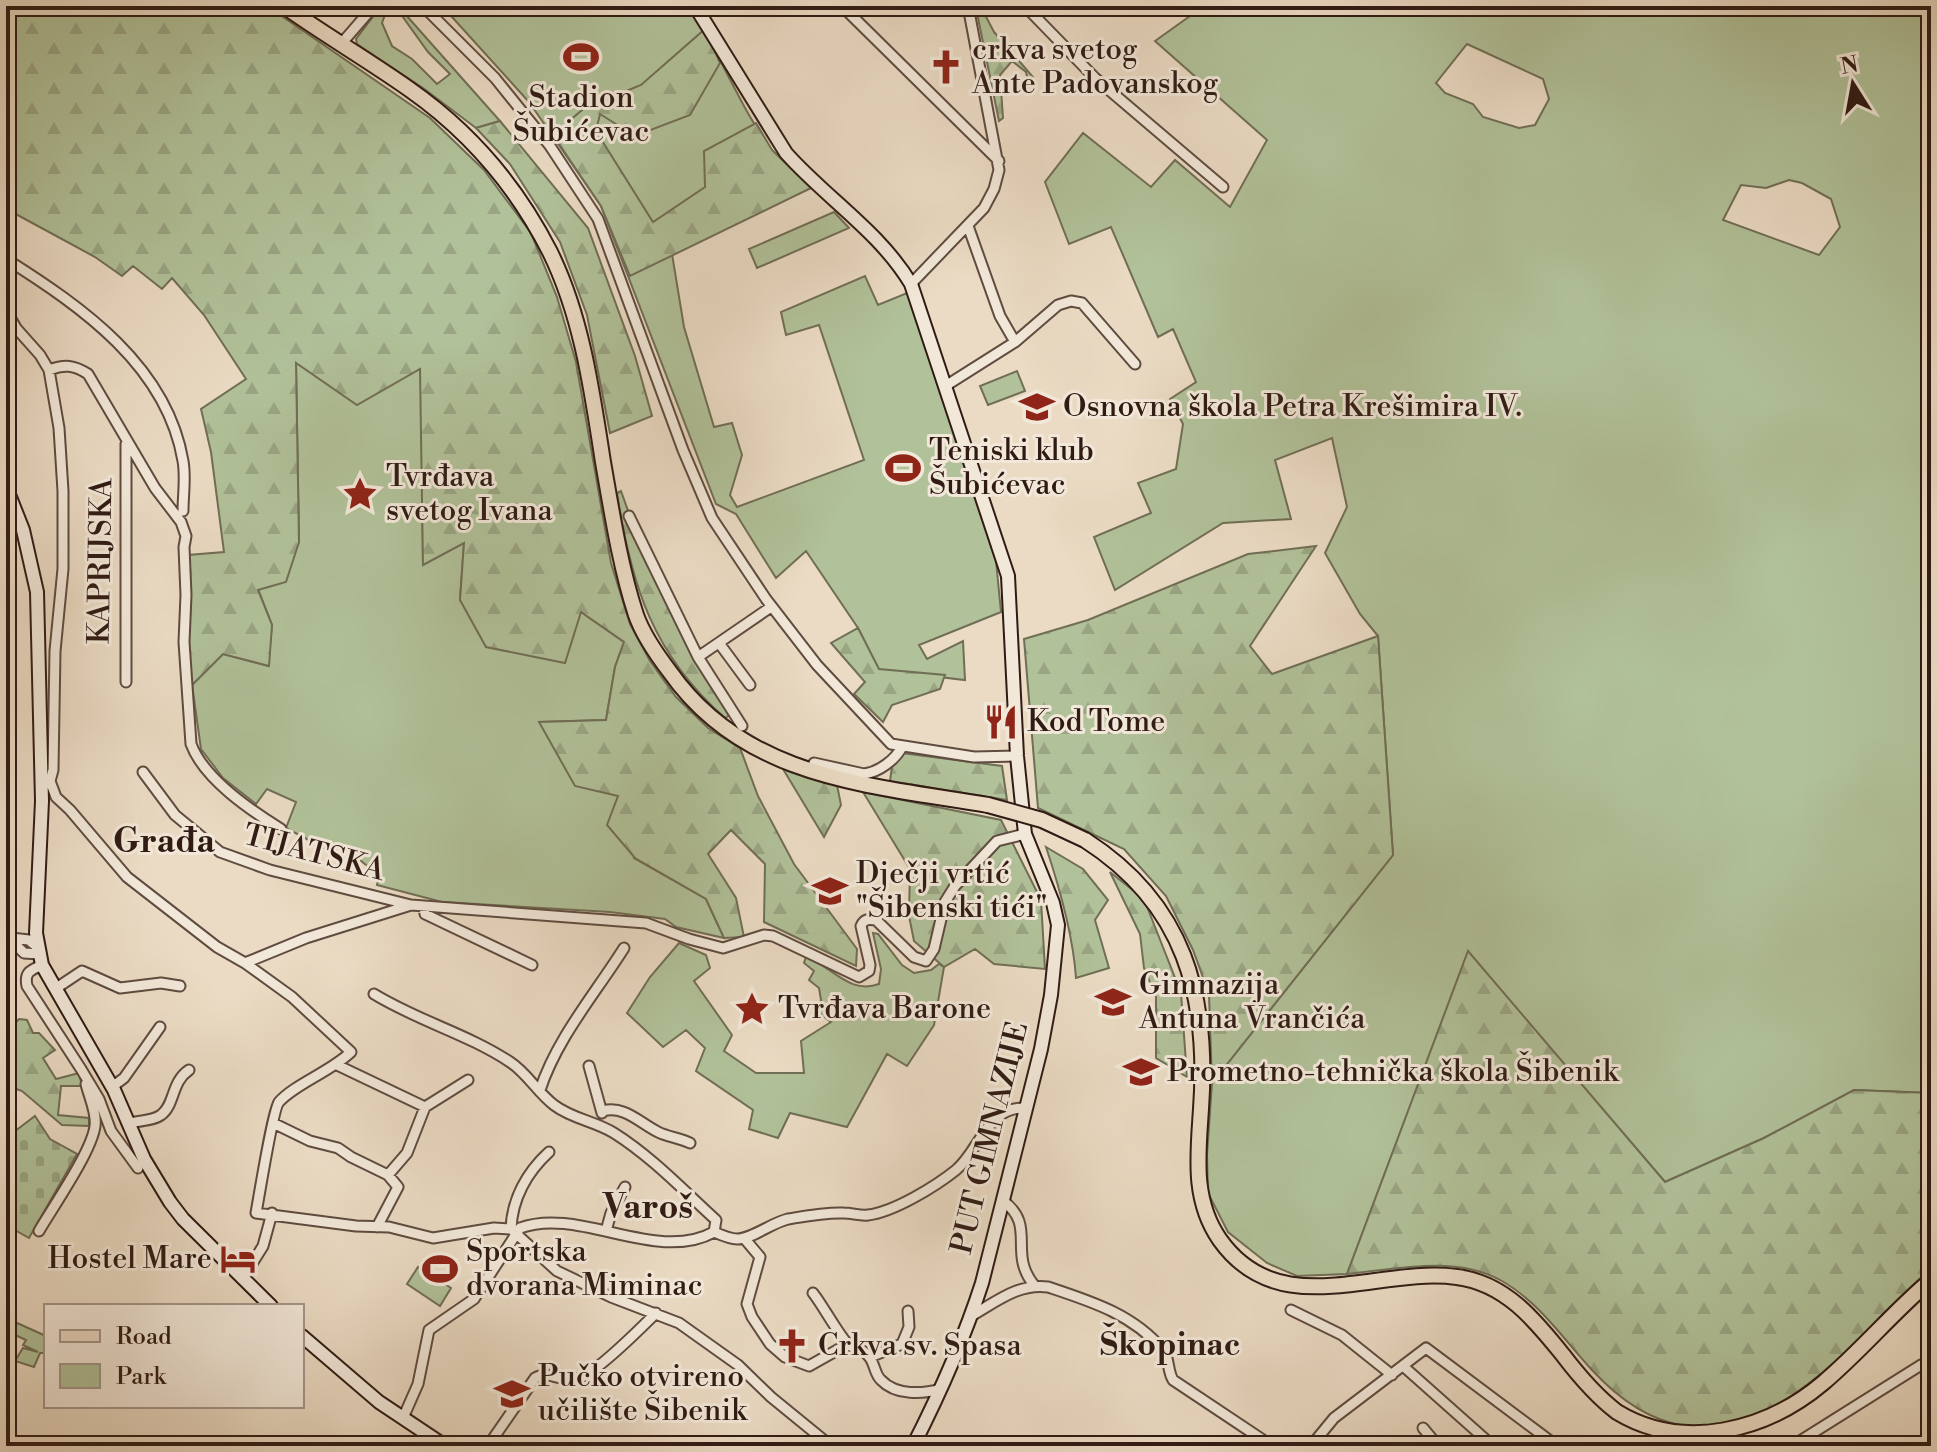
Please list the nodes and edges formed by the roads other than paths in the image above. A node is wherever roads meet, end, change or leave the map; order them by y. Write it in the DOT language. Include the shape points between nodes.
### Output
graph roads {
  1 [pos="284,6"];
  2 [pos="374,6"];
  3 [pos="423,6"];
  4 [pos="695,6"];
  5 [pos="842,6"];
  6 [pos="968,6"];
  7 [pos="1025,6"];
  8 [pos="341,44"];
  9 [pos="999,161"];
  10 [pos="1223,187"];
  11 [pos="968,226"];
  12 [pos="6,259"];
  13 [pos="911,284"];
  14 [pos="6,310"];
  15 [pos="1015,342"];
  16 [pos="1135,364"];
  17 [pos="49,370"];
  18 [pos="947,385"];
  19 [pos="126,441"];
  20 [pos="6,487"];
  21 [pos="183,511"];
  22 [pos="629,516"];
  23 [pos="771,607"];
  24 [pos="719,643"];
  25 [pos="698,657"];
  26 [pos="126,682"];
  27 [pos="750,685"];
  28 [pos="742,726"];
  29 [pos="902,747"];
  30 [pos="1017,756"];
  31 [pos="814,763"];
  32 [pos="143,772"];
  33 [pos="46,782"];
  34 [pos="281,829"];
  35 [pos="1025,834"];
  36 [pos="411,905"];
  37 [pos="424,907"];
  38 [pos="36,923"];
  39 [pos="11,941"];
  40 [pos="624,948"];
  41 [pos="40,955"];
  42 [pos="245,963"];
  43 [pos="532,965"];
  44 [pos="180,986"];
  45 [pos="55,989"];
  46 [pos="374,994"];
  47 [pos="160,1027"];
  48 [pos="337,1065"];
  49 [pos="589,1066"];
  50 [pos="81,1069"];
  51 [pos="189,1070"];
  52 [pos="468,1080"];
  53 [pos="112,1087"];
  54 [pos="540,1090"];
  55 [pos="425,1107"];
  56 [pos="1026,1108"];
  57 [pos="603,1111"];
  58 [pos="128,1123"];
  59 [pos="273,1123"];
  60 [pos="598,1124"];
  61 [pos="690,1143"];
  62 [pos="549,1152"];
  63 [pos="138,1168"];
  64 [pos="388,1175"];
  65 [pos="625,1187"];
  66 [pos="1002,1200"];
  67 [pos="272,1213"];
  68 [pos="377,1227"];
  69 [pos="39,1231"];
  70 [pos="513,1231"];
  71 [pos="606,1231"];
  72 [pos="714,1232"];
  73 [pos="744,1238"];
  74 [pos="243,1278"];
  75 [pos="1931,1280"];
  76 [pos="1034,1285"];
  77 [pos="813,1293"];
  78 [pos="269,1304"];
  79 [pos="1291,1310"];
  80 [pos="908,1311"];
  81 [pos="656,1313"];
  82 [pos="971,1316"];
  83 [pos="304,1338"];
  84 [pos="848,1344"];
  85 [pos="870,1357"];
  86 [pos="1931,1362"];
  87 [pos="1403,1366"];
  88 [pos="1392,1375"];
  89 [pos="941,1389"];
  90 [pos="403,1418"];
  91 [pos="1423,1428"];
  92 [pos="445,1446"];
  93 [pos="488,1446"];
  94 [pos="831,1446"];
  95 [pos="913,1446"];
  96 [pos="1272,1446"];
  97 [pos="1311,1446"];
  98 [pos="1438,1446"];
  99 [pos="1493,1446"];
  100 [pos="1557,1446"];
  101 [pos="1792,1446"];
  1 -- 8 [label="main road"];
  2 -- 8 [label="street"];
  3 -- 23 [label="street" via="495,78 598,219 712,518"];
  4 -- 13 [label="street, PUT GIMNAZIJE" via="786,153 876,239"];
  5 -- 9 [label="street"];
  6 -- 9 [label="street"];
  7 -- 10 [label="street" via="1095,78"];
  8 -- 75 [label="main road, bridge" via="411,90 462,133 527,212 550,253 584,350 620,553 637,617 683,691 718,722 783,763 845,781 988,805 1042,820 1085,840 1150,897 1168,923 1198,997 1204,1066 1200,1193 1205,1212 1236,1257 1295,1286 1322,1288 1418,1276 1477,1281 1518,1304 1617,1413 1651,1430 1693,1439 1752,1427 1796,1404"];
  9 -- 11 [label="street" via="990,198"];
  11 -- 13 [label="street"];
  11 -- 15 [label="street" via="1000,316"];
  12 -- 21 [label="street" via="92,317 156,390 169,412 183,462"];
  13 -- 18 [label="street, PUT GIMNAZIJE"];
  14 -- 17 [label="street"];
  15 -- 16 [label="street" via="1058,305 1082,303"];
  15 -- 18 [label="street"];
  17 -- 19 [label="street" via="76,366 88,374"];
  17 -- 33 [label="street" via="59,428 63,569"];
  18 -- 30 [label="street, PUT GIMNAZIJE" via="1008,576"];
  19 -- 26 [label="street, KAPRIJSKA"];
  19 -- 34 [label="street" via="186,536 184,642 196,757 207,772"];
  20 -- 33 [label="street" via="23,530 37,592"];
  22 -- 25 [label="street"];
  23 -- 24 [label="street"];
  23 -- 29 [label="street" via="886,740"];
  24 -- 25 [label="street"];
  24 -- 27 [label="street"];
  25 -- 28 [label="street"];
  29 -- 30 [label="street" via="974,757"];
  29 -- 31 [label="street" via="872,773"];
  30 -- 35 [label="street, PUT GIMNAZIJE"];
  32 -- 36 [label="street, TIJATSKA" via="175,815 220,852"];
  33 -- 38 [label="street"];
  33 -- 42 [label="street" via="127,877"];
  35 -- 37 [label="street, TIJATSKA" via="997,841 955,886 926,961 869,919 861,926 869,971 859,977 773,936 730,948 646,923"];
  35 -- 56 [label="street, PUT GIMNAZIJE" via="1058,925 1051,995"];
  36 -- 37 [label="street, TIJATSKA"];
  36 -- 42 [label="street"];
  37 -- 43 [label="street" via="425,914"];
  38 -- 39 [label="street"];
  38 -- 41 [label="street"];
  39 -- 41 [label="street" via="29,940"];
  40 -- 54 [label="street" via="568,1031"];
  41 -- 45 [label="street"];
  41 -- 50 [label="street" via="26,977 27,986"];
  42 -- 48 [label="street" via="292,997 351,1052"];
  44 -- 45 [label="street" via="120,988 82,971"];
  45 -- 53 [label="street"];
  46 -- 54 [label="street" via="500,1056"];
  47 -- 53 [label="street"];
  48 -- 55 [label="street"];
  48 -- 59 [label="street" via="278,1103"];
  49 -- 57 [label="street"];
  50 -- 63 [label="street" via="111,1131"];
  50 -- 69 [label="street" via="95,1115 94,1130"];
  51 -- 58 [label="street" via="174,1086 161,1115"];
  52 -- 55 [label="street"];
  53 -- 58 [label="street"];
  54 -- 60 [label="street" via="553,1105"];
  55 -- 64 [label="street" via="407,1153"];
  56 -- 66 [label="street, PUT GIMNAZIJE"];
  56 -- 73 [label="street" via="987,1126 958,1169 926,1191 869,1215 774,1222"];
  57 -- 60 [label="street"];
  57 -- 61 [label="street" via="612,1108"];
  58 -- 74 [label="street" via="170,1202"];
  59 -- 64 [label="street" via="338,1148"];
  59 -- 67 [label="street" via="256,1213"];
  60 -- 72 [label="street" via="640,1151 716,1220"];
  62 -- 70 [label="street" via="518,1196"];
  64 -- 68 [label="street" via="398,1187"];
  65 -- 71 [label="street"];
  66 -- 76 [label="street" via="1019,1216 1020,1255"];
  66 -- 82 [label="street, PUT GIMNAZIJE"];
  67 -- 68 [label="street"];
  67 -- 74 [label="street" via="263,1246"];
  68 -- 70 [label="street" via="433,1238 494,1228"];
  70 -- 71 [label="street" via="541,1222"];
  70 -- 81 [label="street" via="557,1271"];
  70 -- 90 [label="street" via="474,1299 429,1330 418,1384"];
  71 -- 72 [label="street" via="663,1242"];
  72 -- 73 [label="street"];
  73 -- 84 [label="street" via="760,1257 747,1304 770,1344 809,1366"];
  74 -- 78 [label="street"];
  76 -- 82 [label="street"];
  76 -- 96 [label="street" via="1124,1315 1163,1350 1173,1380"];
  77 -- 84 [label="street"];
  79 -- 88 [label="street" via="1342,1335"];
  80 -- 85 [label="street" via="902,1344"];
  81 -- 93 [label="street" via="579,1379 549,1374 535,1378"];
  81 -- 94 [label="street" via="738,1365"];
  82 -- 89 [label="street, PUT GIMNAZIJE"];
  83 -- 90 [label="street"];
  84 -- 85 [label="street"];
  85 -- 89 [label="street" via="879,1379 890,1387 910,1393"];
  86 -- 101 [label="street"];
  87 -- 88 [label="street"];
  87 -- 99 [label="street"];
  87 -- 100 [label="street" via="1420,1351 1431,1350"];
  88 -- 97 [label="street" via="1334,1418"];
  89 -- 95 [label="street, PUT GIMNAZIJE"];
  90 -- 92 [label="street"];
  91 -- 98 [label="street"];
}
